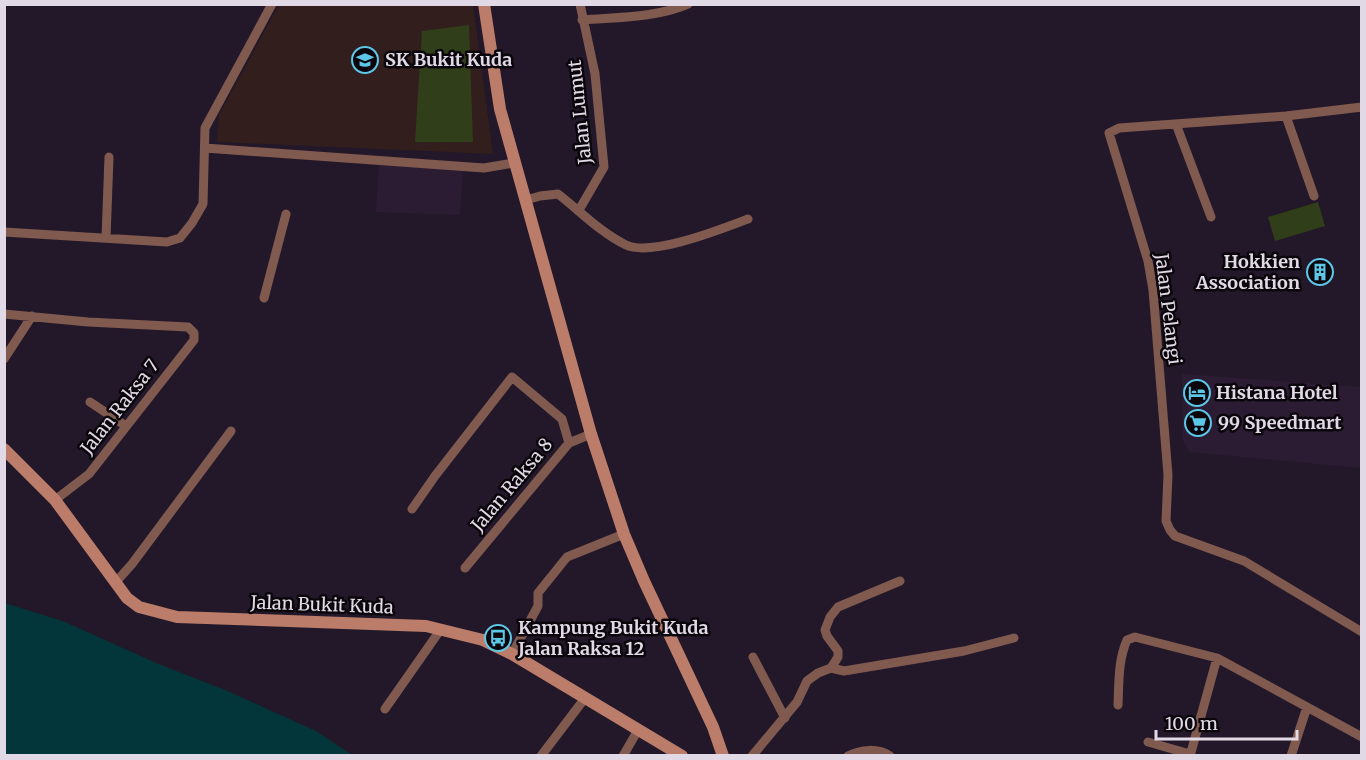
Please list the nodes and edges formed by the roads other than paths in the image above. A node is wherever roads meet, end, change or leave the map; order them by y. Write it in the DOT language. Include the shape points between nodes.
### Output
graph roads {
  1 [pos="272,4"];
  2 [pos="484,4"];
  3 [pos="580,4"];
  4 [pos="688,4"];
  5 [pos="582,20"];
  6 [pos="1362,107"];
  7 [pos="1286,116"];
  8 [pos="1176,124"];
  9 [pos="205,148"];
  10 [pos="109,157"];
  11 [pos="514,163"];
  12 [pos="1314,196"];
  13 [pos="526,200"];
  14 [pos="579,210"];
  15 [pos="286,214"];
  16 [pos="1211,218"];
  17 [pos="748,219"];
  18 [pos="4,231"];
  19 [pos="106,238"];
  20 [pos="264,298"];
  21 [pos="4,314"];
  22 [pos="32,316"];
  23 [pos="4,359"];
  24 [pos="90,402"];
  25 [pos="126,426"];
  26 [pos="231,431"];
  27 [pos="591,434"];
  28 [pos="569,443"];
  29 [pos="4,449"];
  30 [pos="55,500"];
  31 [pos="412,509"];
  32 [pos="624,534"];
  33 [pos="465,568"];
  34 [pos="900,581"];
  35 [pos="116,583"];
  36 [pos="441,629"];
  37 [pos="1362,632"];
  38 [pos="1014,638"];
  39 [pos="512,654"];
  40 [pos="753,657"];
  41 [pos="1217,658"];
  42 [pos="831,668"];
  43 [pos="585,698"];
  44 [pos="1118,705"];
  45 [pos="1307,707"];
  46 [pos="385,709"];
  47 [pos="784,718"];
  48 [pos="638,730"];
  49 [pos="1362,737"];
  50 [pos="1148,742"];
  51 [pos="723,753"];
  52 [pos="1190,755"];
  53 [pos="542,756"];
  54 [pos="623,756"];
  55 [pos="682,756"];
  56 [pos="752,756"];
  57 [pos="848,756"];
  58 [pos="890,756"];
  59 [pos="1291,756"];
  1 -- 9 [label="street" via="205,128"];
  2 -- 11 [label="street" via="500,109"];
  3 -- 5 [label="street, Jalan Lumut"];
  4 -- 5 [label="street" via="644,16"];
  5 -- 14 [label="street, Jalan Lumut" via="595,74 604,167"];
  6 -- 7 [label="street, Jalan Pelangi"];
  7 -- 8 [label="street, Jalan Pelangi"];
  7 -- 12 [label="street"];
  8 -- 16 [label="street"];
  8 -- 37 [label="street, Jalan Pelangi" via="1119,128 1109,133 1148,261 1153,290 1168,474 1166,521 1175,536 1244,561"];
  9 -- 11 [label="street" via="484,168"];
  9 -- 19 [label="street" via="202,204 180,238 167,242"];
  10 -- 19 [label="street"];
  11 -- 13 [label="street"];
  13 -- 14 [label="street" via="558,194"];
  13 -- 27 [label="street"];
  14 -- 17 [label="street" via="604,232 634,248 645,249"];
  15 -- 20 [label="street"];
  18 -- 19 [label="street"];
  21 -- 22 [label="street"];
  22 -- 23 [label="street"];
  22 -- 25 [label="street, Jalan Raksa 7" via="188,327 194,333 194,340"];
  24 -- 25 [label="street"];
  25 -- 30 [label="street, Jalan Raksa 7" via="88,474"];
  26 -- 35 [label="street"];
  27 -- 28 [label="street, Jalan Raksa 8"];
  27 -- 32 [label="street"];
  28 -- 31 [label="street" via="562,419 512,377"];
  28 -- 33 [label="street, Jalan Raksa 8"];
  29 -- 30 [label="street, Jalan Bukit Kuda"];
  30 -- 35 [label="street, Jalan Bukit Kuda"];
  32 -- 39 [label="street" via="567,557 538,592 538,606"];
  32 -- 51 [label="street"];
  34 -- 42 [label="street" via="838,607 830,617 825,630 838,651"];
  35 -- 36 [label="street, Jalan Bukit Kuda" via="139,608 177,617"];
  36 -- 39 [label="street, Jalan Bukit Kuda" via="483,640"];
  36 -- 46 [label="street"];
  38 -- 42 [label="street" via="964,651 844,671"];
  39 -- 43 [label="street, Jalan Bukit Kuda"];
  40 -- 47 [label="street"];
  41 -- 44 [label="street" via="1135,637 1127,640 1119,674"];
  41 -- 45 [label="street"];
  41 -- 52 [label="street"];
  42 -- 47 [label="street" via="807,681"];
  43 -- 48 [label="street, Jalan Bukit Kuda"];
  43 -- 53 [label="street"];
  45 -- 49 [label="street"];
  45 -- 59 [label="street"];
  47 -- 56 [label="street"];
  48 -- 54 [label="street"];
  48 -- 55 [label="street, Jalan Bukit Kuda"];
  50 -- 52 [label="street"];
  57 -- 58 [label="street" via="856,751 881,751"];
}
